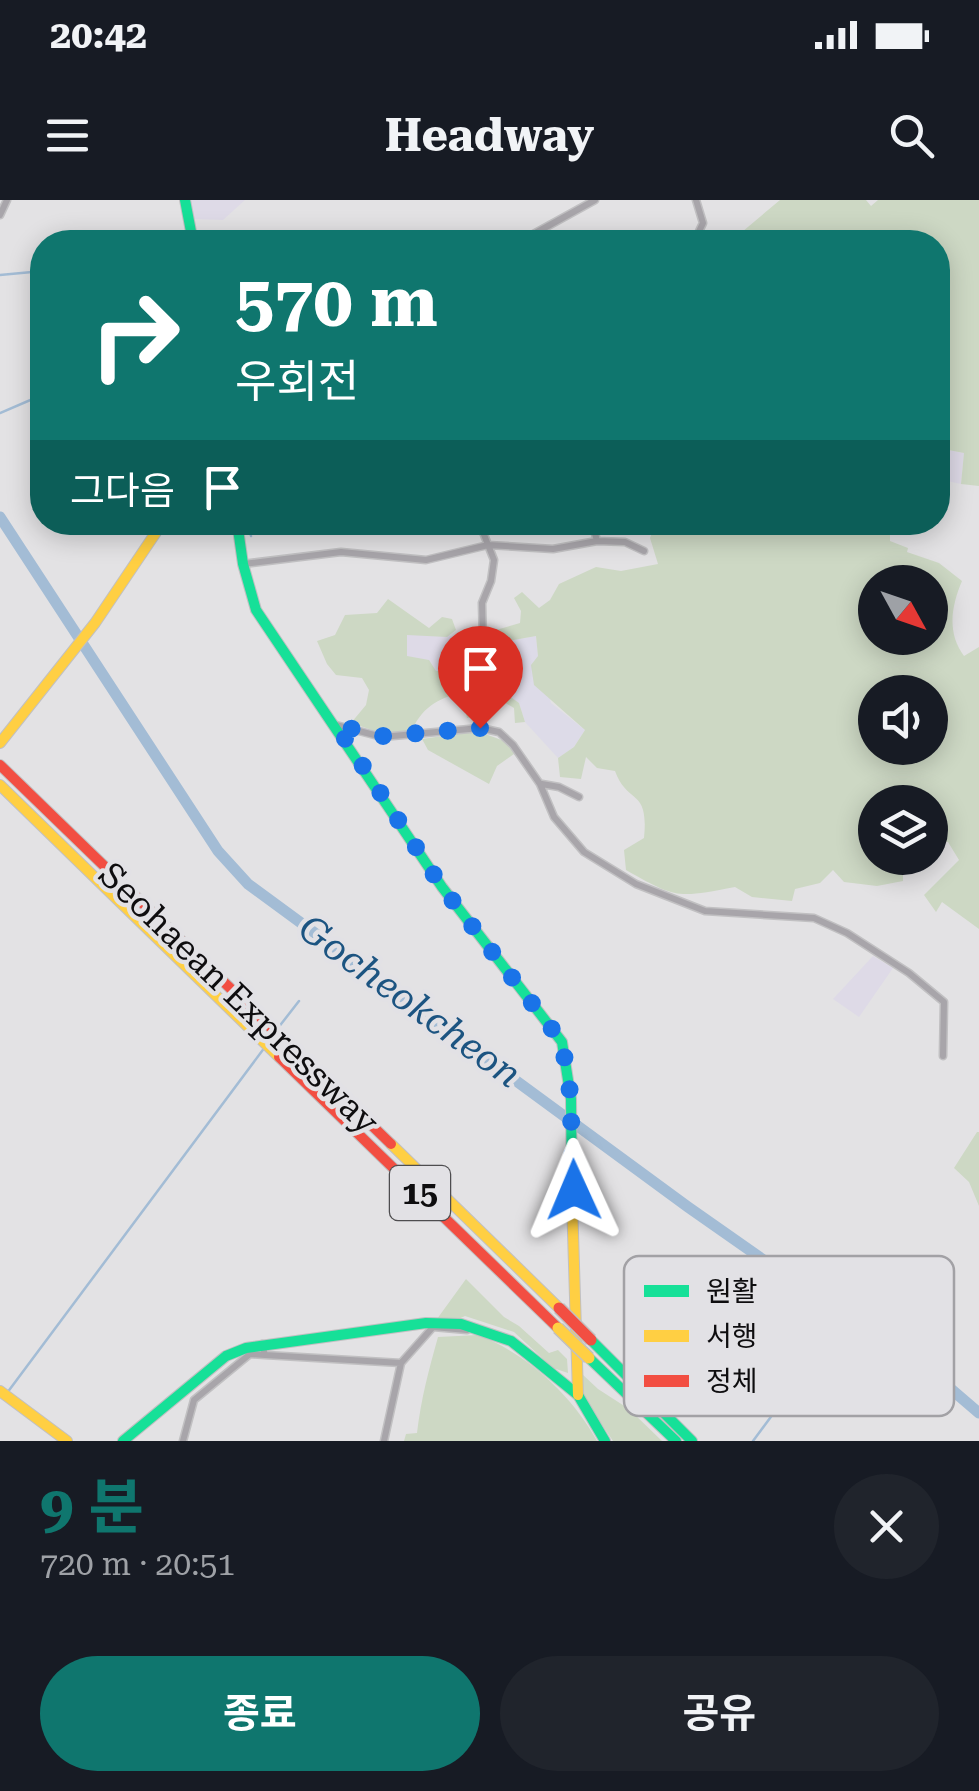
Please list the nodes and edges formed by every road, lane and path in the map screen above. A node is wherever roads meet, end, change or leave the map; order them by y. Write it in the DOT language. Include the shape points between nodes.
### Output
graph roads {
  1 [pos="7,200"];
  2 [pos="185,200"];
  3 [pos="595,200"];
  4 [pos="696,200"];
  5 [pos="0,215"];
  6 [pos="190,230"];
  7 [pos="541,230"];
  8 [pos="700,230"];
  9 [pos="155,535"];
  10 [pos="239,535"];
  11 [pos="484,535"];
  12 [pos="595,535"];
  13 [pos="597,541"];
  14 [pos="488,545"];
  15 [pos="644,551"];
  16 [pos="243,564"];
  17 [pos="476,659"];
  18 [pos="336,725"];
  19 [pos="0,743"];
  20 [pos="1,766"];
  21 [pos="540,784"];
  22 [pos="0,785"];
  23 [pos="579,797"];
  24 [pos="259,1028"];
  25 [pos="284,1052"];
  26 [pos="943,1056"];
  27 [pos="488,1332"];
  28 [pos="264,1349"];
  29 [pos="248,1351"];
  30 [pos="402,1363"];
  31 [pos="624,1373"];
  32 [pos="624,1391"];
  33 [pos="4,1393"];
  34 [pos="578,1395"];
  35 [pos="650,1416"];
  36 [pos="667,1416"];
  37 [pos="67,1441"];
  38 [pos="123,1441"];
  39 [pos="183,1441"];
  40 [pos="384,1441"];
  41 [pos="605,1441"];
  42 [pos="676,1441"];
  43 [pos="692,1441"];
  1 -- 5 [label="street"];
  2 -- 6 [label="main road"];
  3 -- 7 [label="street"];
  4 -- 8 [label="street"];
  9 -- 19 [label="main road" via="96,623"];
  10 -- 16 [label="main road"];
  11 -- 14 [label="street"];
  12 -- 13 [label="street"];
  13 -- 14 [label="street" via="554,549"];
  13 -- 15 [label="street"];
  14 -- 16 [label="street" via="426,560 341,552"];
  14 -- 17 [label="street" via="494,560"];
  16 -- 18 [label="main road" via="256,610"];
  18 -- 21 [label="street" via="382,736 499,732"];
  18 -- 34 [label="main road" via="442,887 562,1042 574,1150"];
  20 -- 24 [label="main road, Seohaean Expressway / 15"];
  21 -- 23 [label="street"];
  21 -- 26 [label="street" via="554,817 584,852 636,884 705,912 814,918 909,972 944,1002"];
  22 -- 24 [label="main road, Seohaean Expressway / 15"];
  24 -- 25 [label="main road, Seohaean Expressway / 15"];
  25 -- 31 [label="main road, Seohaean Expressway / 15, bridge"];
  25 -- 32 [label="main road, Seohaean Expressway / 15, bridge"];
  27 -- 28 [label="main road" via="426,1323"];
  27 -- 30 [label="street" via="433,1327"];
  27 -- 34 [label="main road" via="510,1340"];
  28 -- 29 [label="main road"];
  28 -- 30 [label="street"];
  29 -- 38 [label="main road" via="226,1356"];
  29 -- 39 [label="street" via="194,1400"];
  30 -- 40 [label="street"];
  33 -- 37 [label="main road"];
  34 -- 41 [label="main road"];
  35 -- 42 [label="main road, Seohaean Expressway / 15, bridge"];
  36 -- 43 [label="main road, Seohaean Expressway / 15, bridge"];
}
